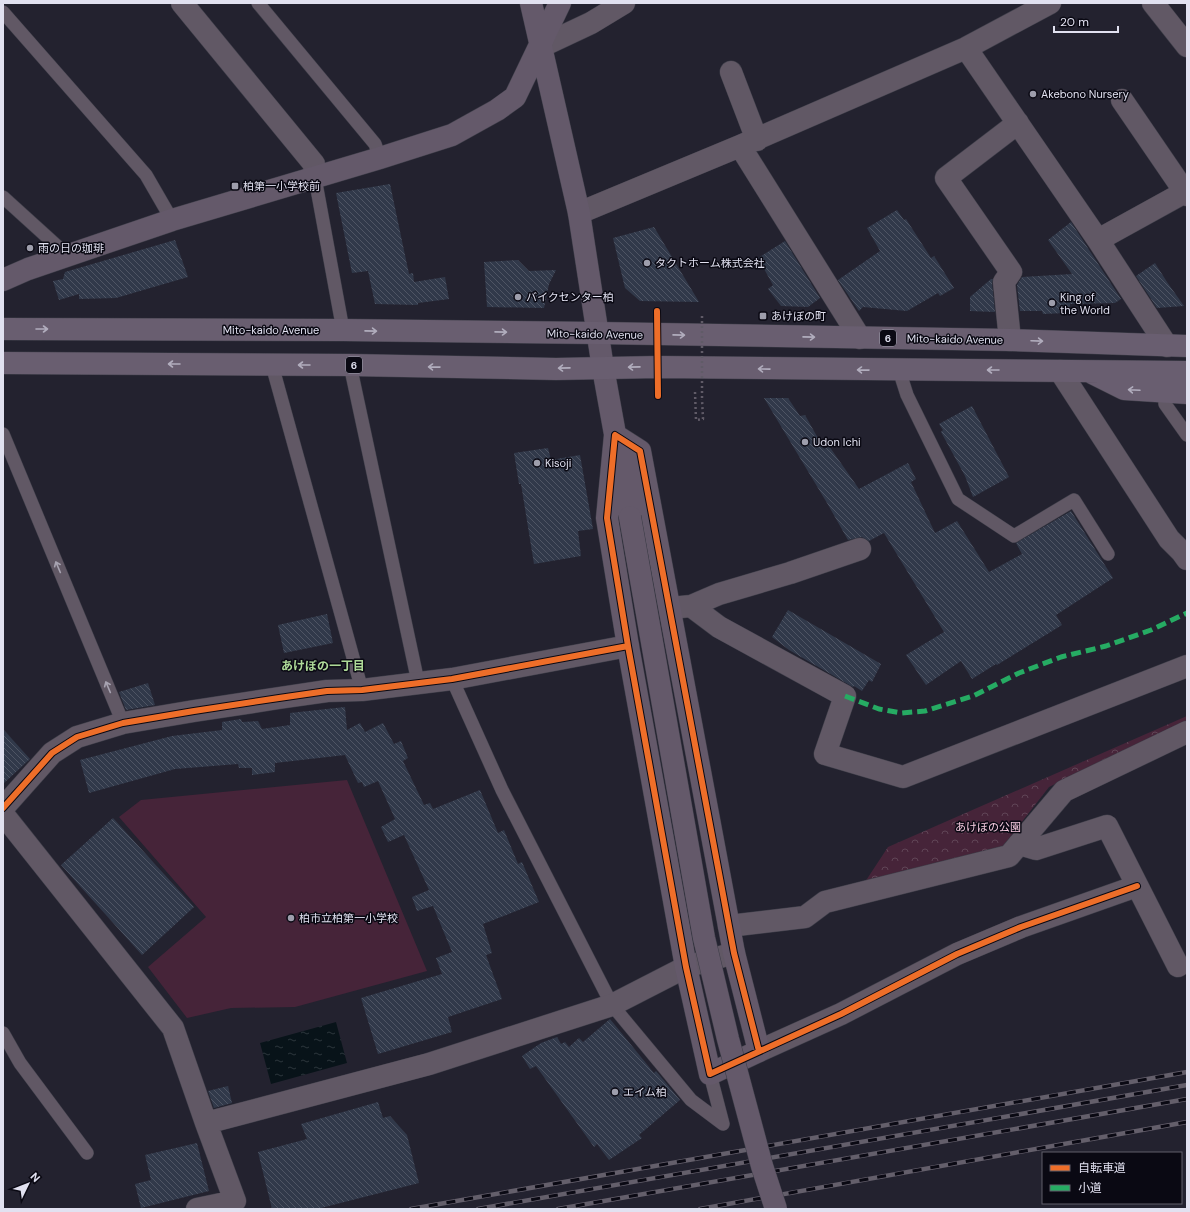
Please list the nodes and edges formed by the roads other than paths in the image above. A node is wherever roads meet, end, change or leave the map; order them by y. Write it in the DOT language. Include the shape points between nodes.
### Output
graph roads {
  1 [pos="182,3"];
  2 [pos="258,3"];
  3 [pos="531,3"];
  4 [pos="560,3"];
  5 [pos="624,3"];
  6 [pos="1050,3"];
  7 [pos="1153,3"];
  8 [pos="3,12"];
  9 [pos="1187,46"];
  10 [pos="540,47"];
  11 [pos="966,48"];
  12 [pos="731,72"];
  13 [pos="1122,100"];
  14 [pos="1018,123"];
  15 [pos="749,143"];
  16 [pos="380,158"];
  17 [pos="315,178"];
  18 [pos="1186,194"];
  19 [pos="3,197"];
  20 [pos="578,213"];
  21 [pos="172,220"];
  22 [pos="1098,240"];
  23 [pos="61,257"];
  24 [pos="3,280"];
  25 [pos="3,329"];
  26 [pos="343,330"];
  27 [pos="598,333"];
  28 [pos="860,338"];
  29 [pos="1010,340"];
  30 [pos="1180,346"];
  31 [pos="3,363"];
  32 [pos="272,365"];
  33 [pos="350,365"];
  34 [pos="603,368"];
  35 [pos="899,370"];
  36 [pos="1060,371"];
  37 [pos="1088,371"];
  38 [pos="1187,372"];
  39 [pos="1164,392"];
  40 [pos="1187,393"];
  41 [pos="3,434"];
  42 [pos="615,435"];
  43 [pos="1187,435"];
  44 [pos="860,549"];
  45 [pos="1108,554"];
  46 [pos="1187,558"];
  47 [pos="691,606"];
  48 [pos="670,608"];
  49 [pos="628,646"];
  50 [pos="1187,666"];
  51 [pos="452,679"];
  52 [pos="418,682"];
  53 [pos="362,690"];
  54 [pos="123,723"];
  55 [pos="1187,732"];
  56 [pos="5,822"];
  57 [pos="1019,844"];
  58 [pos="1137,886"];
  59 [pos="729,926"];
  60 [pos="734,953"];
  61 [pos="1178,966"];
  62 [pos="686,967"];
  63 [pos="612,1006"];
  64 [pos="3,1033"];
  65 [pos="759,1051"];
  66 [pos="710,1074"];
  67 [pos="206,1124"];
  68 [pos="87,1153"];
  69 [pos="237,1205"];
  70 [pos="197,1209"];
  71 [pos="776,1209"];
  1 -- 17 [label="street" via="314,164"];
  2 -- 16 [label="lane" via="376,144"];
  3 -- 10 [label="street"];
  4 -- 10 [label="street"];
  5 -- 10 [label="street" via="590,24"];
  6 -- 11 [label="street"];
  7 -- 9 [label="street"];
  8 -- 21 [label="lane" via="146,175"];
  10 -- 16 [label="street" via="515,97 497,110 452,135"];
  10 -- 20 [label="street"];
  11 -- 14 [label="street"];
  11 -- 15 [label="street"];
  12 -- 15 [label="street"];
  13 -- 18 [label="street"];
  14 -- 22 [label="street"];
  14 -- 29 [label="street" via="946,178 1011,272 1004,282"];
  15 -- 20 [label="street"];
  15 -- 28 [label="street"];
  16 -- 17 [label="street"];
  17 -- 21 [label="street"];
  17 -- 26 [label="lane"];
  18 -- 22 [label="street"];
  19 -- 23 [label="lane" via="57,246"];
  20 -- 27 [label="street"];
  21 -- 23 [label="street"];
  22 -- 30 [label="street"];
  23 -- 24 [label="street"];
  25 -- 26 [label="highway, Mito-kaido Avenue / 6, one-way"];
  26 -- 27 [label="highway, Mito-kaido Avenue / 6, one-way"];
  27 -- 28 [label="highway, Mito-kaido Avenue / 6, one-way"];
  27 -- 34 [label="street"];
  28 -- 29 [label="highway, Mito-kaido Avenue / 6"];
  29 -- 30 [label="highway, Mito-kaido Avenue / 6, one-way"];
  32 -- 31 [label="highway, 6, one-way"];
  33 -- 32 [label="highway, 6, one-way"];
  32 -- 53 [label="lane"];
  34 -- 33 [label="highway, 6, one-way"];
  33 -- 52 [label="lane"];
  35 -- 34 [label="highway, 6, one-way"];
  34 -- 42 [label="street"];
  36 -- 35 [label="highway, 6, one-way"];
  35 -- 45 [label="lane" via="907,395 958,499 1014,536 1074,500"];
  36 -- 37 [label="highway, 6"];
  36 -- 46 [label="street" via="1169,539"];
  37 -- 38 [label="highway, 6"];
  39 -- 37 [label="highway, one-way" via="1124,389"];
  39 -- 40 [label="highway"];
  39 -- 43 [label="lane" via="1165,404"];
  54 -- 41 [label="lane, one-way"];
  42 -- 48 [label="street" via="640,451"];
  42 -- 49 [label="street" via="607,518"];
  42 -- 71 [label="street, bridge" via="704,938 728,1039"];
  44 -- 47 [label="street" via="719,594"];
  47 -- 48 [label="street"];
  47 -- 50 [label="street" via="719,627 845,696 825,754 903,777"];
  48 -- 59 [label="street"];
  49 -- 51 [label="street"];
  49 -- 62 [label="street"];
  51 -- 52 [label="street"];
  51 -- 63 [label="lane" via="502,790"];
  52 -- 53 [label="street"];
  53 -- 54 [label="street" via="279,698"];
  54 -- 56 [label="street" via="77,737 52,753"];
  55 -- 57 [label="street" via="1064,791"];
  56 -- 67 [label="street" via="173,1028"];
  57 -- 58 [label="street" via="1036,849 1107,826"];
  57 -- 59 [label="street" via="1009,856 825,902 805,917"];
  58 -- 61 [label="street"];
  58 -- 65 [label="street" via="1021,926 957,954 841,1014"];
  59 -- 60 [label="street"];
  60 -- 62 [label="street"];
  60 -- 65 [label="street"];
  62 -- 63 [label="street"];
  62 -- 66 [label="street"];
  63 -- 66 [label="lane" via="691,1100 723,1124"];
  63 -- 67 [label="street" via="429,1064"];
  64 -- 68 [label="lane" via="20,1063"];
  65 -- 66 [label="street"];
  67 -- 69 [label="street"];
  69 -- 70 [label="street"];
}
